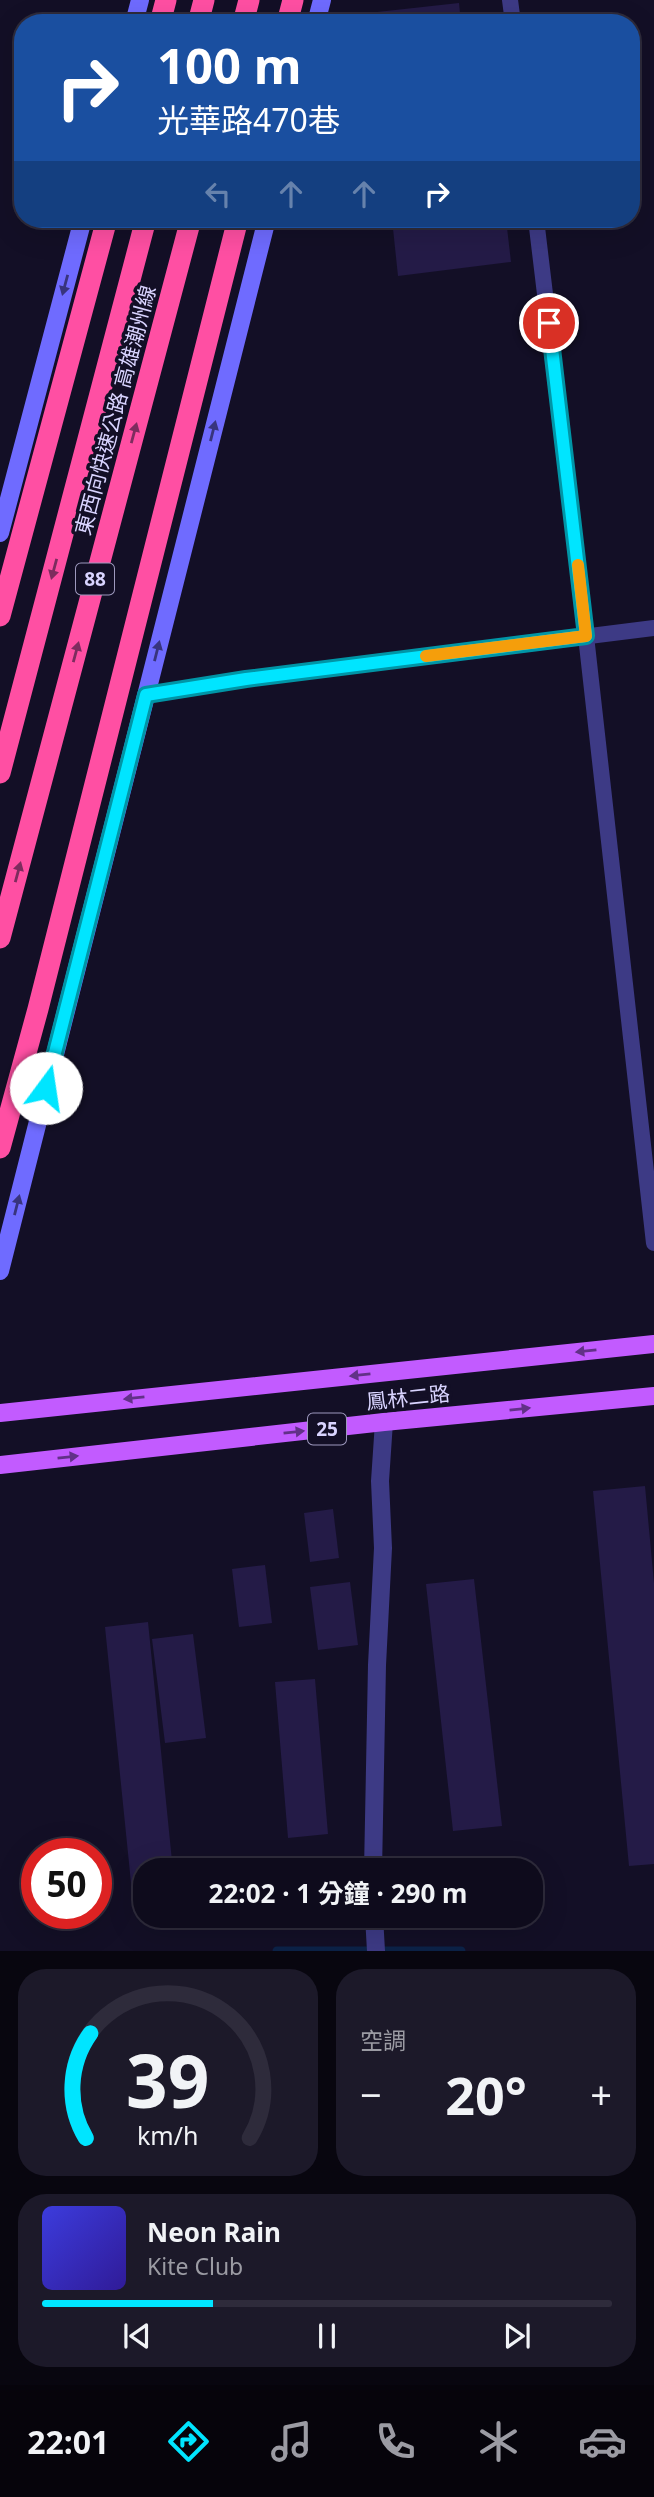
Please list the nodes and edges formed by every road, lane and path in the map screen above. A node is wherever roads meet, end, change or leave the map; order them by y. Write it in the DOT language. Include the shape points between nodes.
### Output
graph roads {
  1 [pos="81,228"];
  2 [pos="105,228"];
  3 [pos="144,228"];
  4 [pos="189,228"];
  5 [pos="236,228"];
  6 [pos="265,228"];
  7 [pos="537,228"];
  8 [pos="0,533"];
  9 [pos="0,616"];
  10 [pos="654,628"];
  11 [pos="586,636"];
  12 [pos="146,695"];
  13 [pos="0,773"];
  14 [pos="0,938"];
  15 [pos="0,1148"];
  16 [pos="654,1243"];
  17 [pos="0,1271"];
  18 [pos="654,1344"];
  19 [pos="654,1396"];
  20 [pos="0,1413"];
  21 [pos="384,1422"];
  22 [pos="0,1465"];
  23 [pos="373,1858"];
  24 [pos="375,1928"];
  25 [pos="376,1951"];
  1 -- 8 [label="main road, one-way"];
  2 -- 9 [label="highway"];
  3 -- 13 [label="highway, 東西向快速公路 高雄潮州線 / 88, one-way"];
  14 -- 4 [label="highway, 東西向快速公路 高雄潮州線 / 88, one-way"];
  5 -- 15 [label="highway"];
  12 -- 6 [label="main road, one-way"];
  7 -- 11 [label="lane"];
  10 -- 11 [label="lane"];
  11 -- 12 [label="lane"];
  11 -- 16 [label="lane"];
  17 -- 12 [label="main road, one-way"];
  18 -- 20 [label="main road, 鳳林二路, one-way"];
  21 -- 19 [label="main road, 鳳林二路 / 25, one-way"];
  22 -- 21 [label="main road, 鳳林二路 / 25, one-way"];
  21 -- 23 [label="street"];
  24 -- 25 [label="street"];
}
